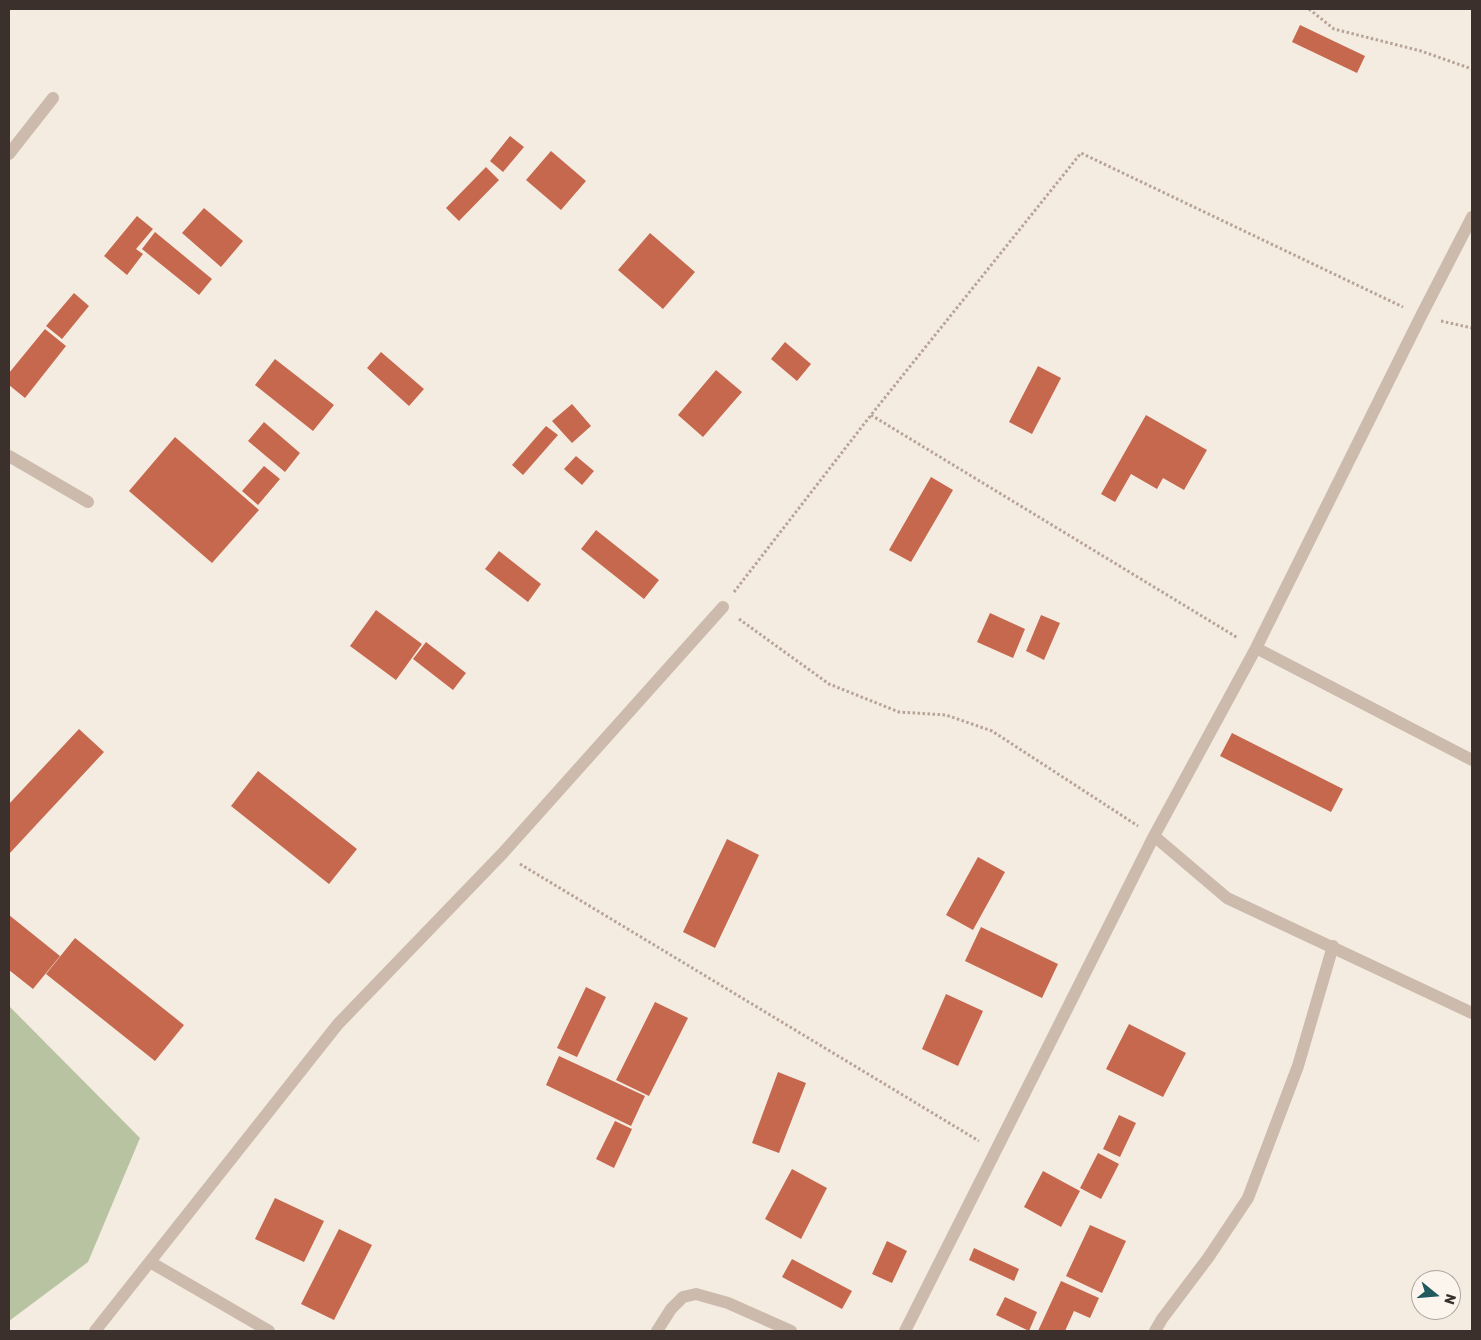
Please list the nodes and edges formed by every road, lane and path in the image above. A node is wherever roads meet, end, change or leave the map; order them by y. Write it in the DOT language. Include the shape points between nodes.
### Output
graph roads {
  1 [pos="1309,9"];
  2 [pos="1472,69"];
  3 [pos="53,98"];
  4 [pos="9,154"];
  5 [pos="1472,218"];
  6 [pos="1421,316"];
  7 [pos="1472,328"];
  8 [pos="871,415"];
  9 [pos="9,456"];
  10 [pos="88,502"];
  11 [pos="723,607"];
  12 [pos="1256,648"];
  13 [pos="1472,760"];
  14 [pos="1154,836"];
  15 [pos="502,854"];
  16 [pos="1333,946"];
  17 [pos="1472,1013"];
  18 [pos="995,1151"];
  19 [pos="150,1262"];
  20 [pos="95,1331"];
  21 [pos="269,1331"];
  22 [pos="657,1331"];
  23 [pos="792,1331"];
  24 [pos="905,1331"];
  25 [pos="1155,1331"];
  1 -- 2 [label="path" via="1334,29 1421,51"];
  3 -- 4 [label="street"];
  5 -- 6 [label="street"];
  6 -- 7 [label="path"];
  6 -- 8 [label="path" via="1081,153"];
  6 -- 12 [label="street"];
  8 -- 11 [label="path"];
  8 -- 12 [label="path"];
  9 -- 10 [label="street"];
  11 -- 14 [label="path" via="829,684 899,712 946,715 992,731"];
  11 -- 15 [label="street"];
  12 -- 13 [label="street"];
  12 -- 14 [label="street"];
  14 -- 16 [label="street" via="1227,898"];
  14 -- 18 [label="street"];
  15 -- 18 [label="path"];
  15 -- 19 [label="street" via="338,1024"];
  16 -- 17 [label="street"];
  16 -- 25 [label="street" via="1298,1066 1248,1198"];
  18 -- 24 [label="street"];
  19 -- 20 [label="street"];
  19 -- 21 [label="street"];
  22 -- 23 [label="street" via="683,1296 696,1294 728,1303"];
}
